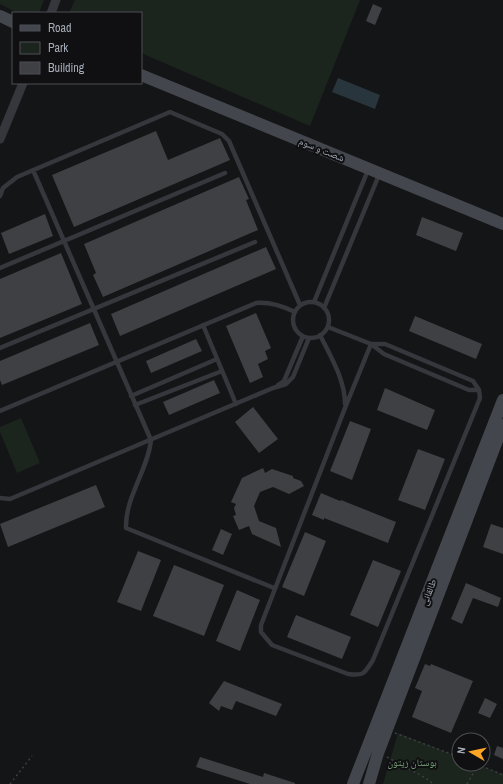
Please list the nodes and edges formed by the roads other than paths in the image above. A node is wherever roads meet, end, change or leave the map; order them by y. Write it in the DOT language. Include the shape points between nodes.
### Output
graph roads {
  1 [pos="56,0"];
  2 [pos="51,12"];
  3 [pos="0,16"];
  4 [pos="12,22"];
  5 [pos="142,75"];
  6 [pos="23,84"];
  7 [pos="0,139"];
  8 [pos="368,168"];
  9 [pos="33,170"];
  10 [pos="225,173"];
  11 [pos="380,173"];
  12 [pos="0,196"];
  13 [pos="503,224"];
  14 [pos="64,241"];
  15 [pos="256,242"];
  16 [pos="0,268"];
  17 [pos="314,302"];
  18 [pos="300,305"];
  19 [pos="324,308"];
  20 [pos="93,310"];
  21 [pos="295,312"];
  22 [pos="203,325"];
  23 [pos="328,327"];
  24 [pos="320,335"];
  25 [pos="303,336"];
  26 [pos="309,338"];
  27 [pos="372,344"];
  28 [pos="0,348"];
  29 [pos="217,359"];
  30 [pos="116,362"];
  31 [pos="222,371"];
  32 [pos="273,388"];
  33 [pos="478,390"];
  34 [pos="131,396"];
  35 [pos="503,400"];
  36 [pos="236,404"];
  37 [pos="135,405"];
  38 [pos="345,408"];
  39 [pos="0,411"];
  40 [pos="503,425"];
  41 [pos="151,440"];
  42 [pos="0,498"];
  43 [pos="274,588"];
  44 [pos="353,784"];
  45 [pos="369,784"];
  1 -- 2 [label="street"];
  3 -- 4 [label="street"];
  5 -- 8 [label="street, شصت و سوم"];
  6 -- 7 [label="street"];
  8 -- 11 [label="street, شصت و سوم"];
  8 -- 17 [label="lane"];
  9 -- 12 [label="lane" via="17,177 3,188"];
  9 -- 14 [label="lane"];
  9 -- 18 [label="lane" via="170,112 222,134 229,141"];
  10 -- 14 [label="lane"];
  11 -- 13 [label="street, شصت و سوم"];
  11 -- 19 [label="lane"];
  14 -- 16 [label="lane"];
  14 -- 20 [label="lane"];
  15 -- 20 [label="lane"];
  17 -- 18 [label="lane"];
  17 -- 19 [label="lane"];
  18 -- 21 [label="lane"];
  19 -- 23 [label="lane" via="328,315"];
  20 -- 28 [label="lane"];
  20 -- 30 [label="lane"];
  21 -- 22 [label="lane" via="266,302 256,303"];
  21 -- 25 [label="lane" via="293,322"];
  22 -- 29 [label="lane"];
  22 -- 30 [label="lane"];
  23 -- 24 [label="lane"];
  23 -- 27 [label="lane"];
  24 -- 26 [label="lane"];
  24 -- 38 [label="lane" via="341,380"];
  25 -- 26 [label="lane"];
  25 -- 32 [label="lane" via="284,381"];
  26 -- 32 [label="lane" via="293,378 286,384"];
  27 -- 33 [label="lane" via="384,354 469,390"];
  27 -- 33 [label="lane" via="385,344 473,381"];
  27 -- 38 [label="lane"];
  29 -- 31 [label="lane"];
  29 -- 34 [label="lane"];
  30 -- 34 [label="lane"];
  30 -- 39 [label="lane"];
  31 -- 36 [label="lane"];
  31 -- 37 [label="lane"];
  32 -- 36 [label="lane"];
  33 -- 43 [label="lane" via="480,398 373,660 364,674 348,674 272,645 261,632 261,625"];
  34 -- 37 [label="lane"];
  35 -- 44 [label="street, طالقانی"];
  36 -- 41 [label="lane"];
  37 -- 41 [label="lane"];
  38 -- 43 [label="lane"];
  40 -- 45 [label="street, طالقانی" via="378,753"];
  41 -- 42 [label="lane" via="10,499"];
  41 -- 43 [label="lane" via="150,452 126,516 126,528"];
}
